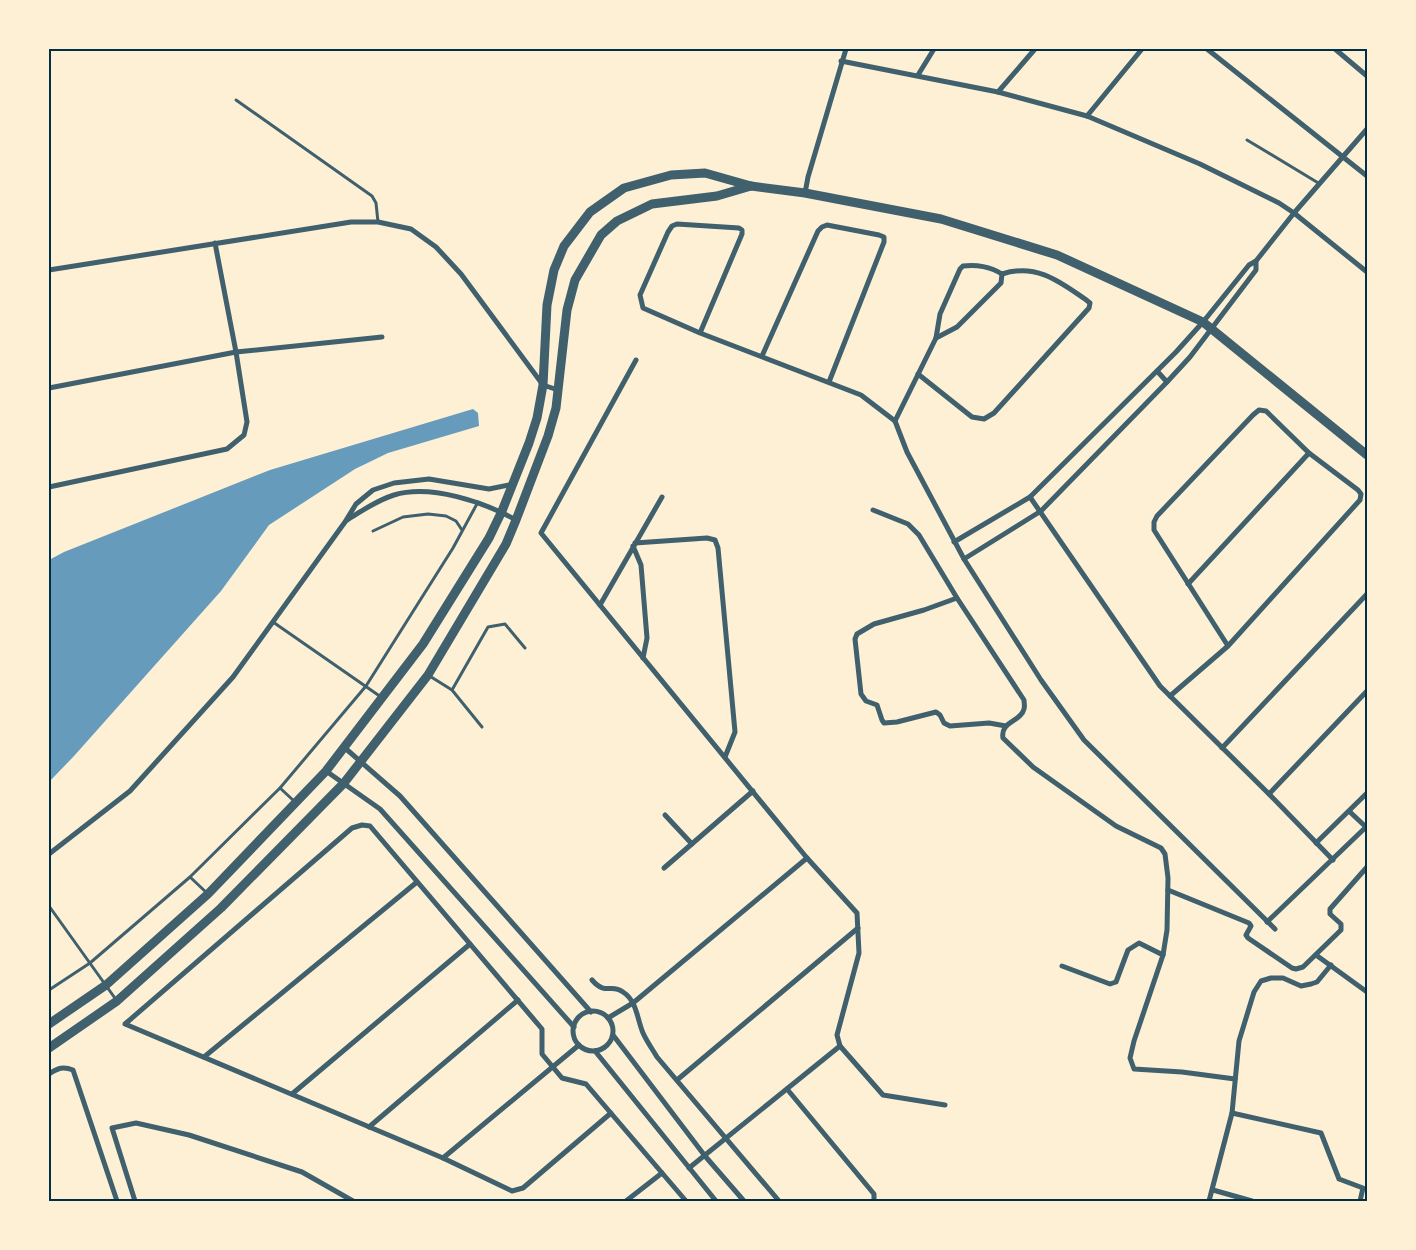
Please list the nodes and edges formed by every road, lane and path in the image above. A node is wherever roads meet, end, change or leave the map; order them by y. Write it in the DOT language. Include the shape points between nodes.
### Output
graph roads {
  1 [pos="846,49"];
  2 [pos="934,49"];
  3 [pos="1035,49"];
  4 [pos="1142,49"];
  5 [pos="1207,49"];
  6 [pos="1335,49"];
  7 [pos="841,61"];
  8 [pos="918,75"];
  9 [pos="1367,76"];
  10 [pos="998,92"];
  11 [pos="236,100"];
  12 [pos="1087,116"];
  13 [pos="1367,129"];
  14 [pos="1247,140"];
  15 [pos="1343,157"];
  16 [pos="1367,176"];
  17 [pos="1320,184"];
  18 [pos="751,186"];
  19 [pos="805,193"];
  20 [pos="1294,213"];
  21 [pos="378,222"];
  22 [pos="215,243"];
  23 [pos="1256,261"];
  24 [pos="49,270"];
  25 [pos="1367,272"];
  26 [pos="1002,274"];
  27 [pos="1203,322"];
  28 [pos="1212,328"];
  29 [pos="700,333"];
  30 [pos="382,337"];
  31 [pos="936,338"];
  32 [pos="236,352"];
  33 [pos="762,356"];
  34 [pos="636,360"];
  35 [pos="1157,371"];
  36 [pos="918,374"];
  37 [pos="829,382"];
  38 [pos="1167,382"];
  39 [pos="543,385"];
  40 [pos="49,388"];
  41 [pos="558,390"];
  42 [pos="895,421"];
  43 [pos="1310,452"];
  44 [pos="1367,455"];
  45 [pos="514,484"];
  46 [pos="49,487"];
  47 [pos="662,497"];
  48 [pos="1030,497"];
  49 [pos="478,502"];
  50 [pos="873,510"];
  51 [pos="502,512"];
  52 [pos="1041,512"];
  53 [pos="516,520"];
  54 [pos="345,522"];
  55 [pos="462,530"];
  56 [pos="373,531"];
  57 [pos="954,542"];
  58 [pos="634,545"];
  59 [pos="964,559"];
  60 [pos="1188,584"];
  61 [pos="1367,594"];
  62 [pos="957,598"];
  63 [pos="600,605"];
  64 [pos="273,621"];
  65 [pos="1228,646"];
  66 [pos="525,648"];
  67 [pos="643,658"];
  68 [pos="428,675"];
  69 [pos="366,686"];
  70 [pos="452,690"];
  71 [pos="1367,691"];
  72 [pos="1170,696"];
  73 [pos="383,698"];
  74 [pos="1006,726"];
  75 [pos="482,727"];
  76 [pos="345,748"];
  77 [pos="1222,748"];
  78 [pos="725,757"];
  79 [pos="361,762"];
  80 [pos="326,772"];
  81 [pos="344,783"];
  82 [pos="280,788"];
  83 [pos="753,791"];
  84 [pos="1367,793"];
  85 [pos="1269,794"];
  86 [pos="295,802"];
  87 [pos="1350,812"];
  88 [pos="666,815"];
  89 [pos="1367,828"];
  90 [pos="1316,843"];
  91 [pos="692,844"];
  92 [pos="49,854"];
  93 [pos="807,858"];
  94 [pos="1333,860"];
  95 [pos="1367,867"];
  96 [pos="664,868"];
  97 [pos="190,877"];
  98 [pos="417,882"];
  99 [pos="1168,890"];
  100 [pos="208,894"];
  101 [pos="49,906"];
  102 [pos="1267,922"];
  103 [pos="858,928"];
  104 [pos="1275,929"];
  105 [pos="470,944"];
  106 [pos="1163,955"];
  107 [pos="1316,955"];
  108 [pos="90,963"];
  109 [pos="1331,965"];
  110 [pos="1062,966"];
  111 [pos="592,980"];
  112 [pos="106,985"];
  113 [pos="49,990"];
  114 [pos="1367,992"];
  115 [pos="518,1000"];
  116 [pos="117,1001"];
  117 [pos="633,1003"];
  118 [pos="591,1012"];
  119 [pos="608,1018"];
  120 [pos="49,1024"];
  121 [pos="574,1027"];
  122 [pos="613,1036"];
  123 [pos="578,1045"];
  124 [pos="840,1046"];
  125 [pos="49,1048"];
  126 [pos="596,1051"];
  127 [pos="204,1057"];
  128 [pos="553,1066"];
  129 [pos="49,1074"];
  130 [pos="1235,1079"];
  131 [pos="677,1080"];
  132 [pos="787,1089"];
  133 [pos="292,1094"];
  134 [pos="945,1105"];
  135 [pos="610,1113"];
  136 [pos="1232,1113"];
  137 [pos="369,1127"];
  138 [pos="727,1139"];
  139 [pos="704,1156"];
  140 [pos="443,1158"];
  141 [pos="689,1168"];
  142 [pos="662,1173"];
  143 [pos="1213,1190"];
  144 [pos="117,1201"];
  145 [pos="135,1201"];
  146 [pos="352,1201"];
  147 [pos="626,1201"];
  148 [pos="686,1201"];
  149 [pos="716,1201"];
  150 [pos="744,1201"];
  151 [pos="779,1201"];
  152 [pos="874,1201"];
  153 [pos="1209,1201"];
  154 [pos="1252,1201"];
  155 [pos="1360,1201"];
  1 -- 7 [label="street"];
  2 -- 8 [label="street"];
  3 -- 10 [label="street"];
  4 -- 12 [label="street"];
  5 -- 15 [label="street"];
  6 -- 9 [label="street"];
  7 -- 8 [label="street"];
  7 -- 19 [label="street"];
  8 -- 10 [label="street"];
  10 -- 12 [label="street"];
  11 -- 21 [label="lane" via="372,196"];
  12 -- 20 [label="street" via="1200,164"];
  13 -- 15 [label="street"];
  14 -- 17 [label="lane"];
  15 -- 16 [label="street"];
  15 -- 17 [label="street"];
  17 -- 20 [label="street"];
  18 -- 19 [label="street"];
  18 -- 39 [label="street" via="705,173 671,175 624,188 590,212 564,246 554,270 547,305"];
  18 -- 41 [label="street" via="717,196 652,204 617,221 601,235 575,280 567,310"];
  19 -- 27 [label="street" via="941,219 1057,254"];
  20 -- 23 [label="street"];
  20 -- 25 [label="street"];
  21 -- 22 [label="street" via="351,222"];
  21 -- 39 [label="street" via="411,229 436,247 461,274"];
  22 -- 24 [label="street"];
  22 -- 32 [label="street"];
  23 -- 27 [label="street" via="1249,265"];
  23 -- 28 [label="street" via="1256,270"];
  26 -- 31 [label="street" via="1001,283 957,327"];
  26 -- 31 [label="street" via="993,269 963,266 940,314"];
  26 -- 36 [label="street" via="1024,270 1054,277 1086,299 1090,303 1089,308 994,414 984,419 972,417"];
  27 -- 28 [label="street"];
  27 -- 35 [label="street"];
  28 -- 38 [label="street"];
  28 -- 44 [label="street"];
  29 -- 29 [label="street" via="742,234 739,228 672,226 640,295 643,308"];
  29 -- 33 [label="street"];
  30 -- 32 [label="street"];
  31 -- 36 [label="street"];
  32 -- 40 [label="street"];
  32 -- 46 [label="street" via="247,422 244,436 227,449"];
  33 -- 37 [label="street"];
  33 -- 37 [label="street" via="822,227 828,225 884,237"];
  34 -- 63 [label="street" via="541,533"];
  35 -- 38 [label="street"];
  35 -- 48 [label="street"];
  36 -- 42 [label="street"];
  37 -- 42 [label="street" via="861,395"];
  38 -- 52 [label="street"];
  39 -- 41 [label="street"];
  39 -- 45 [label="street" via="537,418"];
  41 -- 53 [label="street" via="548,436"];
  42 -- 57 [label="street"];
  43 -- 60 [label="street"];
  43 -- 60 [label="street" via="1266,411 1259,410 1157,516 1154,530"];
  43 -- 65 [label="street" via="1358,490 1360,500"];
  45 -- 51 [label="street"];
  45 -- 54 [label="street" via="489,488 429,479 394,483 373,490 356,504"];
  47 -- 58 [label="street"];
  48 -- 52 [label="street"];
  48 -- 57 [label="street"];
  49 -- 51 [label="street"];
  49 -- 54 [label="street" via="421,492 396,494"];
  49 -- 55 [label="lane"];
  50 -- 62 [label="street" via="908,524 919,535"];
  51 -- 53 [label="street"];
  51 -- 73 [label="street" via="423,644"];
  52 -- 59 [label="street"];
  52 -- 72 [label="street" via="1151,675"];
  53 -- 68 [label="street" via="506,544"];
  54 -- 64 [label="street"];
  55 -- 56 [label="lane" via="456,521 446,516 428,514 403,517"];
  55 -- 69 [label="lane" via="454,548"];
  57 -- 59 [label="street"];
  58 -- 63 [label="street"];
  58 -- 67 [label="street" via="641,564 648,638"];
  58 -- 78 [label="street" via="715,540 735,732"];
  59 -- 102 [label="street" via="1041,680 1084,740"];
  60 -- 65 [label="street"];
  61 -- 77 [label="street"];
  62 -- 74 [label="street" via="1024,700 1021,715"];
  62 -- 74 [label="street" via="874,624 856,634 861,694 866,701 877,705 884,723 936,712 950,726 989,723"];
  63 -- 67 [label="street"];
  64 -- 69 [label="lane"];
  64 -- 92 [label="street" via="233,676 130,791"];
  65 -- 72 [label="street"];
  66 -- 70 [label="lane" via="505,624 488,627"];
  67 -- 78 [label="street"];
  68 -- 70 [label="lane"];
  68 -- 79 [label="street"];
  69 -- 73 [label="lane"];
  69 -- 82 [label="lane"];
  70 -- 75 [label="lane"];
  71 -- 85 [label="street"];
  72 -- 77 [label="street"];
  73 -- 76 [label="street"];
  74 -- 99 [label="street" via="1003,738 1033,766 1116,826 1161,848 1165,854"];
  76 -- 79 [label="street"];
  76 -- 80 [label="street"];
  77 -- 85 [label="street"];
  78 -- 83 [label="street"];
  79 -- 81 [label="street"];
  79 -- 118 [label="street" via="400,796"];
  80 -- 81 [label="street"];
  80 -- 86 [label="street"];
  81 -- 116 [label="street" via="221,908"];
  81 -- 121 [label="street" via="380,809"];
  82 -- 86 [label="lane"];
  82 -- 97 [label="lane"];
  83 -- 91 [label="street"];
  83 -- 93 [label="street"];
  84 -- 87 [label="street"];
  85 -- 90 [label="street"];
  86 -- 100 [label="street"];
  87 -- 89 [label="street"];
  87 -- 90 [label="street"];
  88 -- 91 [label="street"];
  89 -- 94 [label="street"];
  90 -- 94 [label="street"];
  91 -- 96 [label="street"];
  93 -- 103 [label="street" via="857,913"];
  93 -- 117 [label="street"];
  94 -- 102 [label="street"];
  95 -- 107 [label="street" via="1330,909 1330,914 1342,928"];
  97 -- 100 [label="lane"];
  97 -- 108 [label="lane"];
  98 -- 105 [label="street"];
  98 -- 127 [label="street"];
  98 -- 127 [label="street" via="370,826 356,826 125,1024"];
  99 -- 106 [label="street"];
  99 -- 107 [label="street" via="1249,923 1248,938 1294,969 1303,967"];
  100 -- 112 [label="street"];
  101 -- 108 [label="lane"];
  102 -- 104 [label="street"];
  103 -- 124 [label="street" via="859,953 836,1035"];
  103 -- 131 [label="street"];
  105 -- 115 [label="street"];
  105 -- 133 [label="street"];
  106 -- 110 [label="street" via="1139,943 1128,950 1116,982 1110,984"];
  106 -- 130 [label="street" via="1134,1041 1131,1064 1134,1069 1145,1071"];
  107 -- 109 [label="street"];
  108 -- 112 [label="lane"];
  108 -- 113 [label="lane"];
  109 -- 114 [label="street"];
  109 -- 130 [label="street" via="1317,982 1311,984 1302,986 1283,978 1271,978 1259,984 1239,1041"];
  111 -- 117 [label="street" via="598,988 622,991"];
  112 -- 116 [label="lane"];
  112 -- 120 [label="street"];
  115 -- 128 [label="street" via="542,1029 542,1054"];
  115 -- 137 [label="street"];
  116 -- 125 [label="street"];
  117 -- 119 [label="street"];
  117 -- 131 [label="street" via="644,1034 657,1057"];
  118 -- 119 [label="street"];
  118 -- 121 [label="street" via="580,1017"];
  119 -- 122 [label="street" via="612,1023"];
  121 -- 123 [label="street"];
  122 -- 126 [label="street" via="606,1046"];
  122 -- 139 [label="street"];
  123 -- 126 [label="street"];
  123 -- 128 [label="street"];
  124 -- 132 [label="street"];
  124 -- 134 [label="street" via="882,1095"];
  126 -- 141 [label="street"];
  127 -- 133 [label="street"];
  128 -- 135 [label="street" via="562,1078 586,1084"];
  128 -- 140 [label="street"];
  129 -- 144 [label="street" via="57,1068 73,1070"];
  130 -- 136 [label="street"];
  131 -- 138 [label="street"];
  132 -- 138 [label="street"];
  132 -- 152 [label="street" via="874,1194"];
  133 -- 137 [label="street"];
  135 -- 140 [label="street" via="516,1191"];
  135 -- 142 [label="street"];
  136 -- 143 [label="street"];
  136 -- 155 [label="street" via="1321,1134 1339,1179 1364,1188"];
  137 -- 140 [label="street"];
  138 -- 139 [label="street"];
  138 -- 151 [label="street"];
  139 -- 141 [label="street"];
  139 -- 150 [label="street"];
  141 -- 149 [label="street"];
  142 -- 147 [label="street"];
  142 -- 148 [label="street"];
  143 -- 153 [label="street"];
  143 -- 154 [label="street"];
  145 -- 146 [label="street" via="112,1128 136,1124 189,1135 302,1172"];
}
